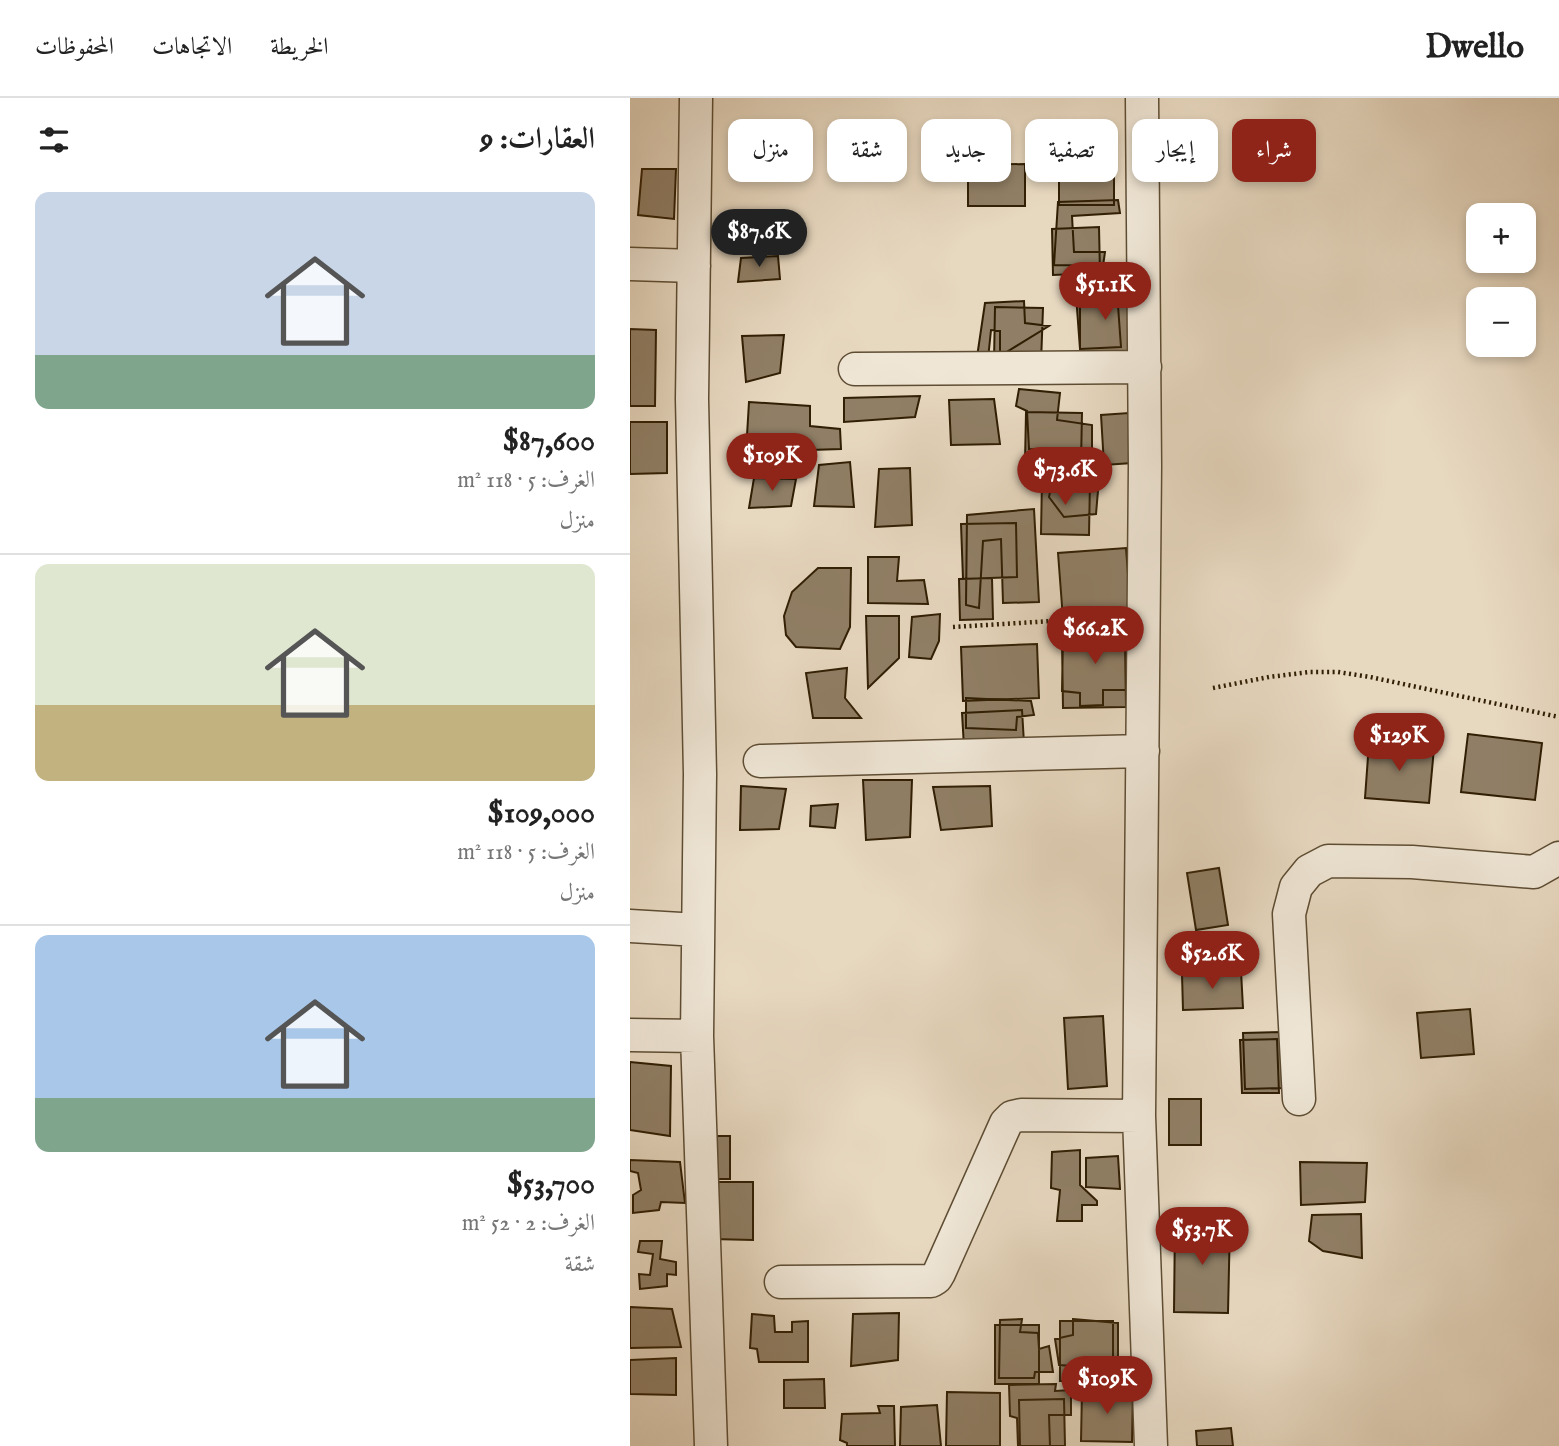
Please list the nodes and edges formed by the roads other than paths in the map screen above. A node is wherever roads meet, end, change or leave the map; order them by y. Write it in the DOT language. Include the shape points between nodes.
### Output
graph roads {
  1 [pos="696,98"];
  2 [pos="1142,98"];
  3 [pos="630,264"];
  4 [pos="694,266"];
  5 [pos="1145,367"];
  6 [pos="855,369"];
  7 [pos="1143,751"];
  8 [pos="760,761"];
  9 [pos="1559,859"];
  10 [pos="630,926"];
  11 [pos="698,930"];
  12 [pos="630,1035"];
  13 [pos="698,1036"];
  14 [pos="1298,1099"];
  15 [pos="1139,1116"];
  16 [pos="781,1282"];
  17 [pos="711,1446"];
  18 [pos="1151,1446"];
  1 -- 4 [label="street"];
  2 -- 5 [label="street"];
  3 -- 4 [label="street"];
  4 -- 11 [label="street"];
  5 -- 6 [label="street"];
  5 -- 7 [label="street"];
  7 -- 8 [label="street"];
  7 -- 15 [label="street"];
  9 -- 14 [label="street" via="1534,872 1328,861 1308,871 1296,887 1289,914"];
  10 -- 11 [label="street"];
  11 -- 13 [label="street"];
  12 -- 13 [label="street"];
  13 -- 17 [label="street"];
  15 -- 16 [label="street" via="1012,1118 936,1278"];
  15 -- 18 [label="street"];
}
